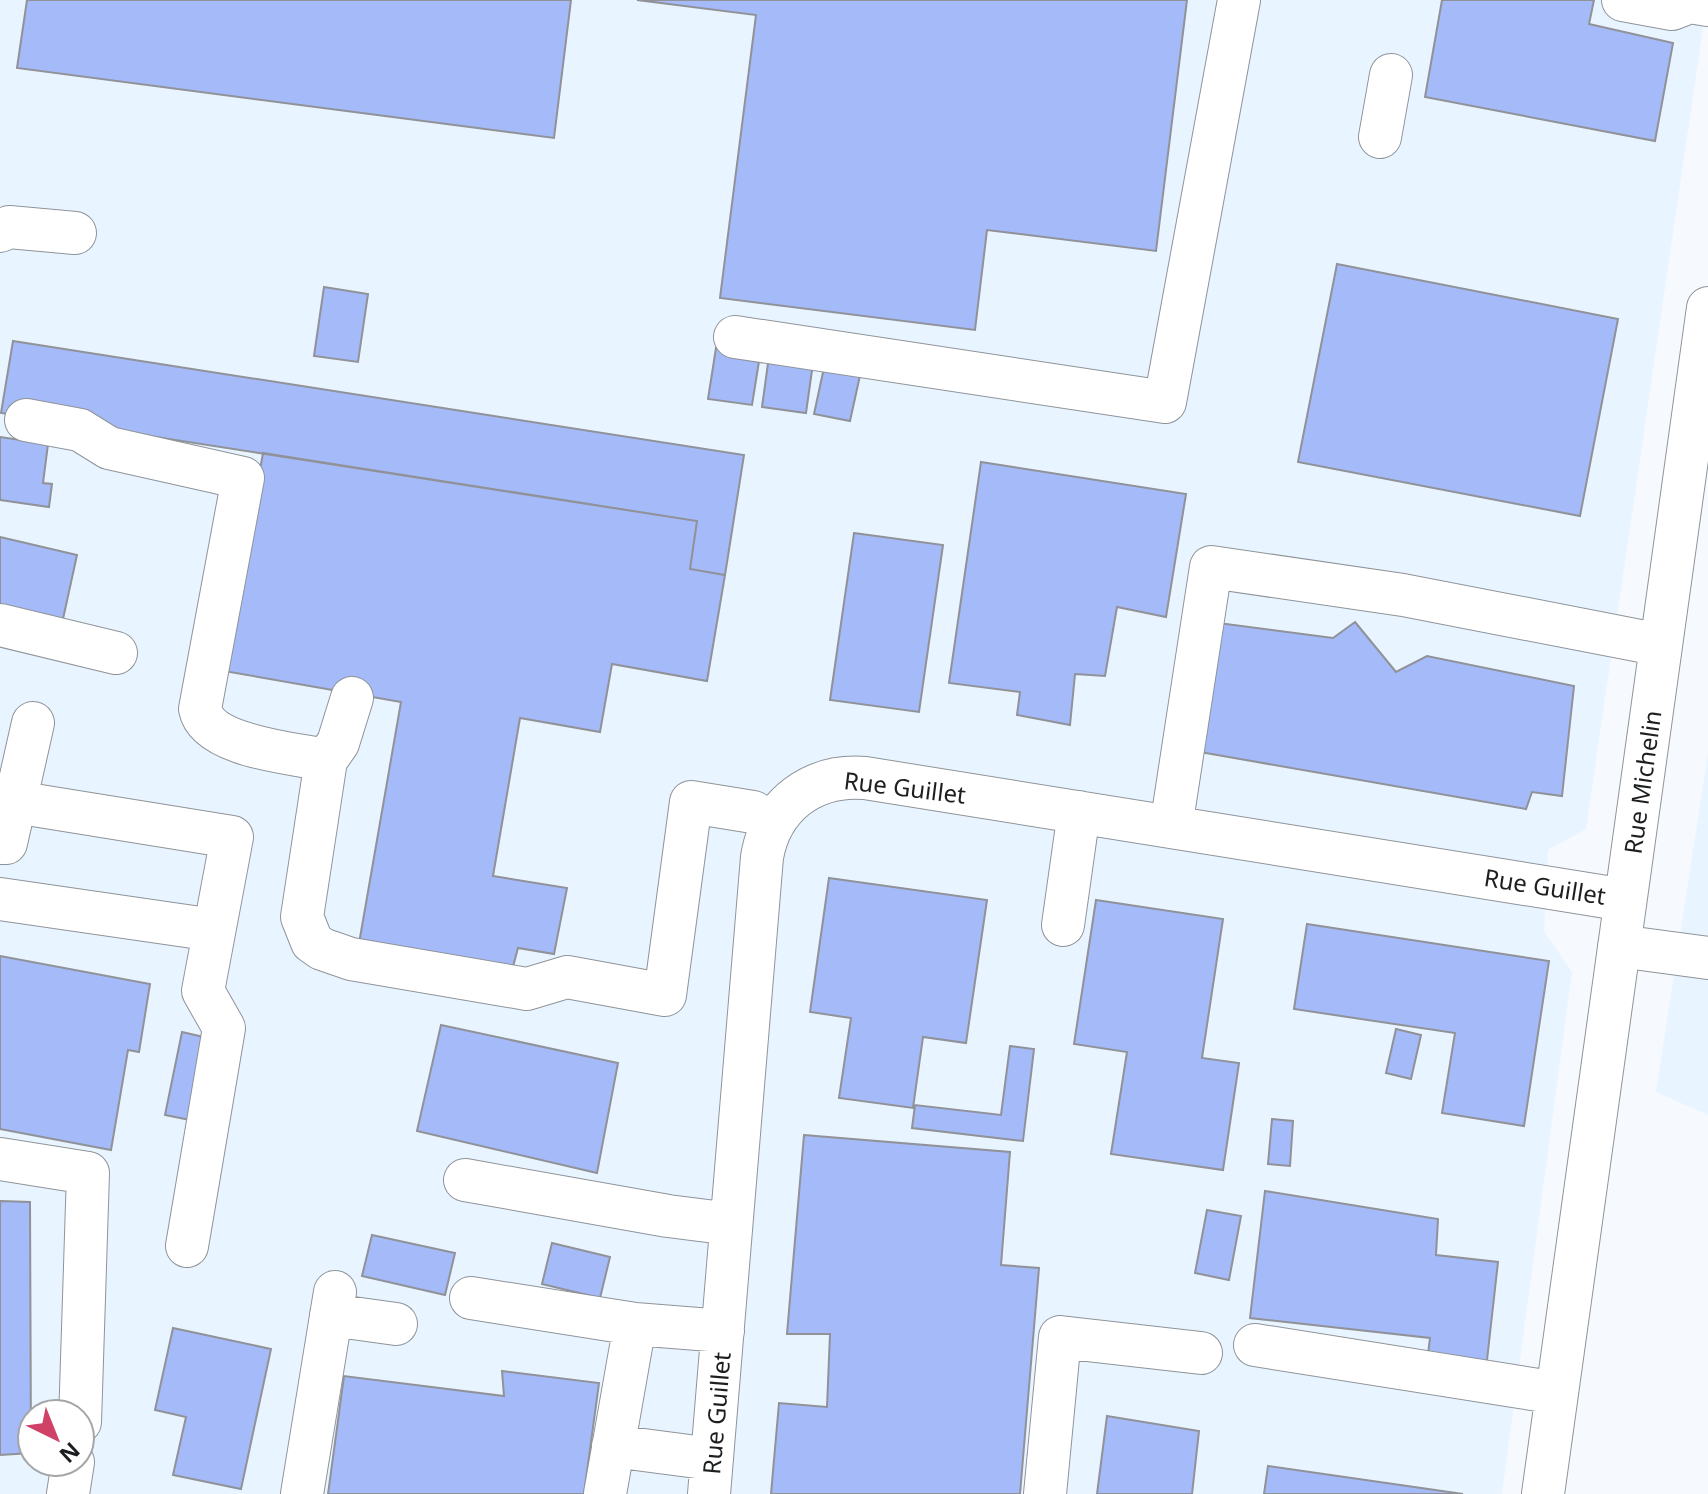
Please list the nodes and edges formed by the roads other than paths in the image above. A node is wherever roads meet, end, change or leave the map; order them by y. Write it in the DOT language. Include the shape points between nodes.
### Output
graph roads {
  1 [pos="1239,0"];
  2 [pos="1623,0"];
  3 [pos="1694,2"];
  4 [pos="1391,75"];
  5 [pos="1380,137"];
  6 [pos="0,231"];
  7 [pos="75,233"];
  8 [pos="1707,315"];
  9 [pos="735,337"];
  10 [pos="13,418"];
  11 [pos="0,625"];
  12 [pos="1661,645"];
  13 [pos="116,653"];
  14 [pos="352,698"];
  15 [pos="33,723"];
  16 [pos="326,760"];
  17 [pos="15,802"];
  18 [pos="1079,812"];
  19 [pos="773,823"];
  20 [pos="1171,827"];
  21 [pos="0,843"];
  22 [pos="0,899"];
  23 [pos="1625,900"];
  24 [pos="1063,925"];
  25 [pos="214,930"];
  26 [pos="1619,946"];
  27 [pos="1708,958"];
  28 [pos="0,1159"];
  29 [pos="465,1180"];
  30 [pos="731,1224"];
  31 [pos="187,1246"];
  32 [pos="471,1298"];
  33 [pos="396,1324"];
  34 [pos="635,1324"];
  35 [pos="723,1331"];
  36 [pos="1255,1345"];
  37 [pos="1201,1353"];
  38 [pos="1557,1393"];
  39 [pos="81,1398"];
  40 [pos="613,1446"];
  41 [pos="711,1477"];
  42 [pos="302,1494"];
  43 [pos="605,1494"];
  44 [pos="1045,1494"];
  45 [pos="1543,1494"];
  1 -- 9 [label="street" via="1165,402"];
  2 -- 3 [label="street" via="1672,9"];
  4 -- 5 [label="street"];
  6 -- 7 [label="street" via="9,227"];
  8 -- 12 [label="street, Rue Michelin"];
  10 -- 16 [label="street" via="80,430 109,448 243,478 201,716 226,737"];
  11 -- 13 [label="street"];
  12 -- 20 [label="street" via="1403,595 1211,567"];
  12 -- 23 [label="street, Rue Michelin"];
  14 -- 16 [label="street" via="338,743"];
  15 -- 17 [label="street"];
  16 -- 19 [label="street" via="302,917 312,942 351,959 527,989 567,977 665,995 691,802 753,812"];
  17 -- 21 [label="street" via="6,843"];
  17 -- 25 [label="street" via="232,837"];
  18 -- 19 [label="street, Rue Guillet" via="840,777 806,788"];
  18 -- 20 [label="street, Rue Guillet"];
  18 -- 24 [label="street"];
  19 -- 30 [label="street, Rue Guillet" via="762,857"];
  20 -- 23 [label="street, Rue Guillet"];
  22 -- 25 [label="street"];
  23 -- 26 [label="street, Rue Michelin"];
  25 -- 31 [label="street" via="203,991 224,1028"];
  26 -- 27 [label="street"];
  26 -- 38 [label="street, Rue Michelin"];
  28 -- 39 [label="street" via="88,1173"];
  29 -- 30 [label="street"];
  30 -- 35 [label="street, Rue Guillet"];
  32 -- 34 [label="street"];
  33 -- 42 [label="street" via="333,1303"];
  34 -- 35 [label="street"];
  34 -- 40 [label="street"];
  35 -- 41 [label="street, Rue Guillet"];
  36 -- 38 [label="street"];
  37 -- 44 [label="street" via="1060,1337"];
  38 -- 45 [label="street, Rue Michelin"];
  40 -- 41 [label="street"];
  40 -- 43 [label="street"];
}
